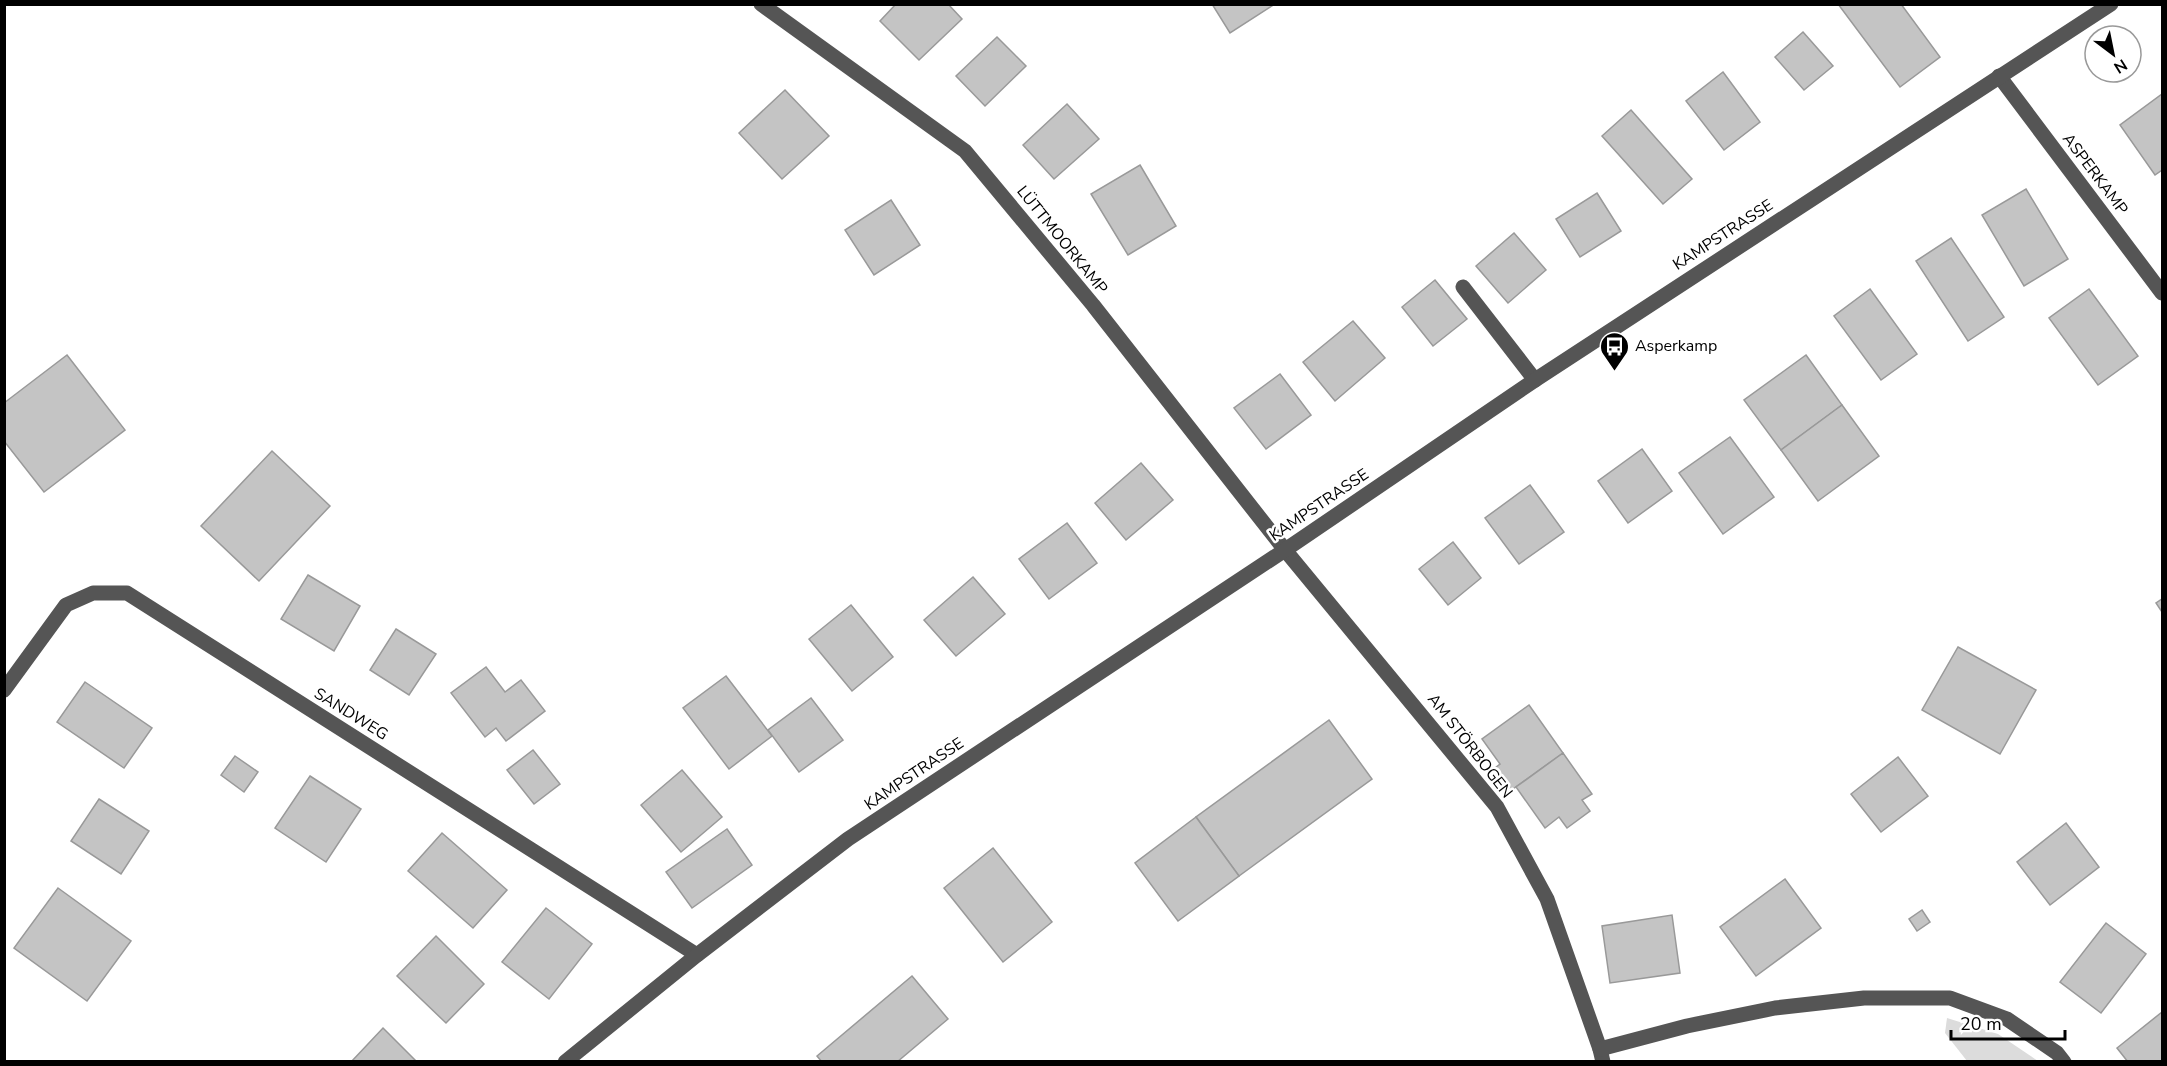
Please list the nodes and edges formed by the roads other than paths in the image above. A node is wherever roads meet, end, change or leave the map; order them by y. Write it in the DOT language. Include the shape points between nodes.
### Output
graph roads {
  1 [pos="761,4"];
  2 [pos="2111,4"];
  3 [pos="1999,76"];
  4 [pos="1463,286"];
  5 [pos="2163,293"];
  6 [pos="1535,380"];
  7 [pos="1285,550"];
  8 [pos="4,690"];
  9 [pos="697,955"];
  10 [pos="1601,1055"];
  11 [pos="565,1062"];
  12 [pos="2064,1062"];
  1 -- 7 [label="street, LÜTTMOORKAMP" via="965,151 1093,305"];
  2 -- 3 [label="street, KAMPSTRASSE"];
  3 -- 5 [label="street, ASPERKAMP"];
  3 -- 6 [label="street, KAMPSTRASSE"];
  4 -- 6 [label="street"];
  6 -- 7 [label="street, KAMPSTRASSE"];
  7 -- 9 [label="street, KAMPSTRASSE" via="848,839"];
  7 -- 10 [label="street, AM STÖRBOGEN" via="1497,807 1547,899"];
  8 -- 9 [label="street, SANDWEG" via="66,605 93,593 127,593"];
  9 -- 11 [label="street, KAMPSTRASSE"];
  10 -- 12 [label="street" via="1687,1026 1775,1008 1864,998 1950,998 2007,1019"];
}
